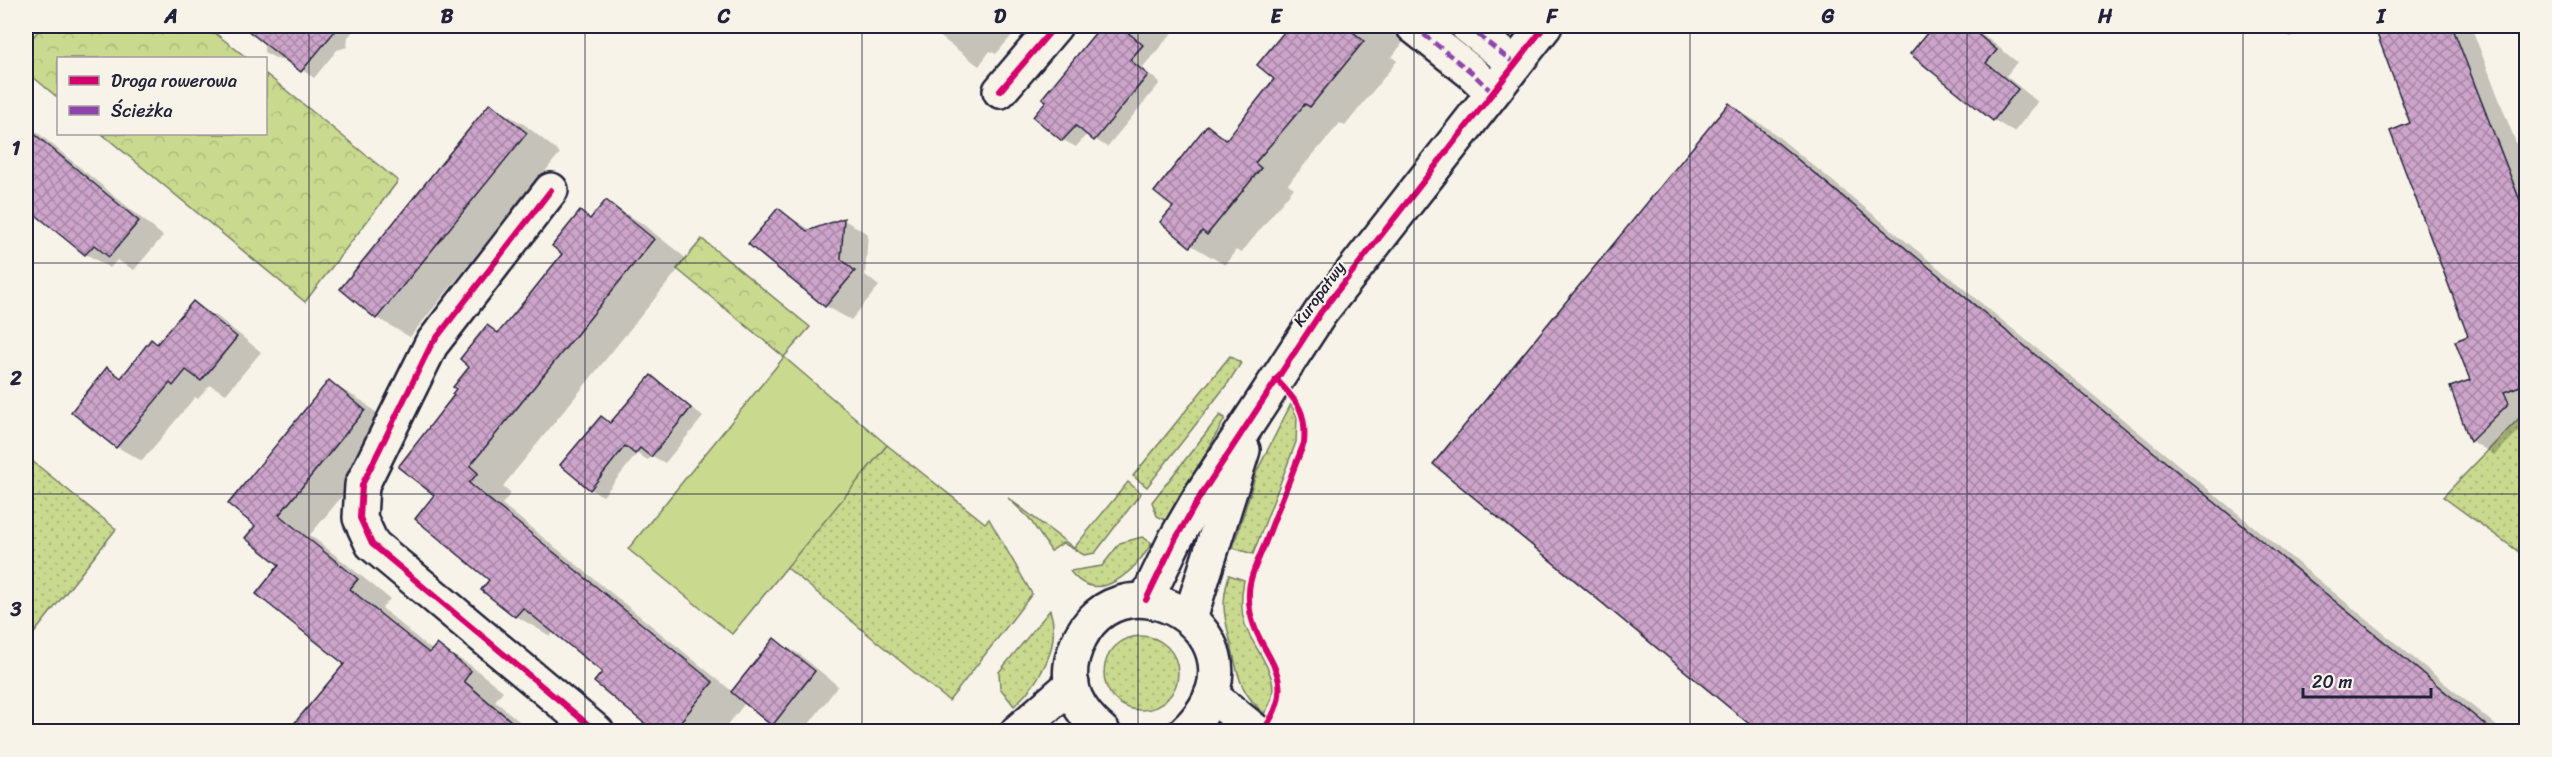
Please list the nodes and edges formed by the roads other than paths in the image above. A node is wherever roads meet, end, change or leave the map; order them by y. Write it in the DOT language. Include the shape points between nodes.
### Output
graph roads {
  1 [pos="1055,26"];
  2 [pos="1413,26"];
  3 [pos="1467,26"];
  4 [pos="1545,26"];
  5 [pos="1515,63"];
  6 [pos="1000,91"];
  7 [pos="1492,92"];
  8 [pos="551,190"];
  9 [pos="1253,417"];
  10 [pos="1146,600"];
  11 [pos="1190,618"];
  12 [pos="1072,684"];
  13 [pos="1211,694"];
  14 [pos="597,732"];
  15 [pos="1017,732"];
  16 [pos="1103,732"];
  17 [pos="1185,732"];
  18 [pos="1257,732"];
  1 -- 6 [label="street"];
  2 -- 7 [label="street"];
  3 -- 5 [label="street"];
  4 -- 5 [label="street, Kuropatwy"];
  5 -- 7 [label="street, Kuropatwy"];
  7 -- 9 [label="street, Kuropatwy" via="1321,312"];
  8 -- 14 [label="street" via="431,345 362,485 360,518 372,544"];
  9 -- 10 [label="street, Kuropatwy" via="1201,495"];
  9 -- 11 [label="street, Kuropatwy"];
  10 -- 11 [label="street" via="1169,605"];
  10 -- 12 [label="street" via="1105,611 1088,626 1071,663"];
  11 -- 13 [label="street" via="1212,652 1215,673"];
  12 -- 15 [label="street"];
  12 -- 16 [label="street" via="1087,718"];
  13 -- 17 [label="street" via="1202,714"];
  13 -- 18 [label="street"];
}
